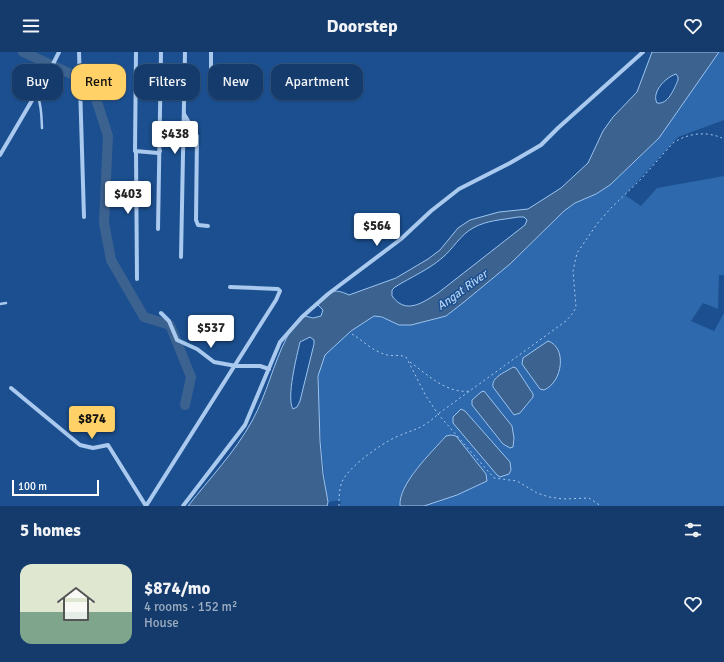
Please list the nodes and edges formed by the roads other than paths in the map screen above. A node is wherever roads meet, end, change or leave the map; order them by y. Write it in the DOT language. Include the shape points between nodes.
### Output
graph roads {
  1 [pos="59,52"];
  2 [pos="79,52"];
  3 [pos="136,52"];
  4 [pos="161,52"];
  5 [pos="185,52"];
  6 [pos="211,52"];
  7 [pos="643,52"];
  8 [pos="53,64"];
  9 [pos="211,64"];
  10 [pos="32,100"];
  11 [pos="39,100"];
  12 [pos="184,113"];
  13 [pos="42,128"];
  14 [pos="160,151"];
  15 [pos="136,152"];
  16 [pos="0,155"];
  17 [pos="84,217"];
  18 [pos="208,226"];
  19 [pos="158,229"];
  20 [pos="181,257"];
  21 [pos="137,279"];
  22 [pos="230,287"];
  23 [pos="6,303"];
  24 [pos="0,304"];
  25 [pos="161,313"];
  26 [pos="236,366"];
  27 [pos="269,369"];
  28 [pos="11,388"];
  29 [pos="146,506"];
  30 [pos="183,506"];
  1 -- 8 [label="street"];
  2 -- 17 [label="street"];
  3 -- 15 [label="street"];
  4 -- 14 [label="street"];
  5 -- 12 [label="street"];
  6 -- 9 [label="street"];
  7 -- 27 [label="street" via="541,145 459,189 401,239 315,304 284,336"];
  10 -- 16 [label="street"];
  11 -- 13 [label="lane"];
  12 -- 18 [label="street" via="197,136 196,220 198,225"];
  12 -- 20 [label="street"];
  14 -- 15 [label="street"];
  14 -- 19 [label="street"];
  15 -- 21 [label="street"];
  22 -- 26 [label="street" via="280,291"];
  23 -- 24 [label="lane"];
  25 -- 26 [label="street" via="177,340 197,348 214,362"];
  26 -- 27 [label="street" via="260,366"];
  26 -- 29 [label="street"];
  27 -- 30 [label="street" via="245,425"];
  28 -- 29 [label="street" via="80,445 93,448 108,445"];
}
